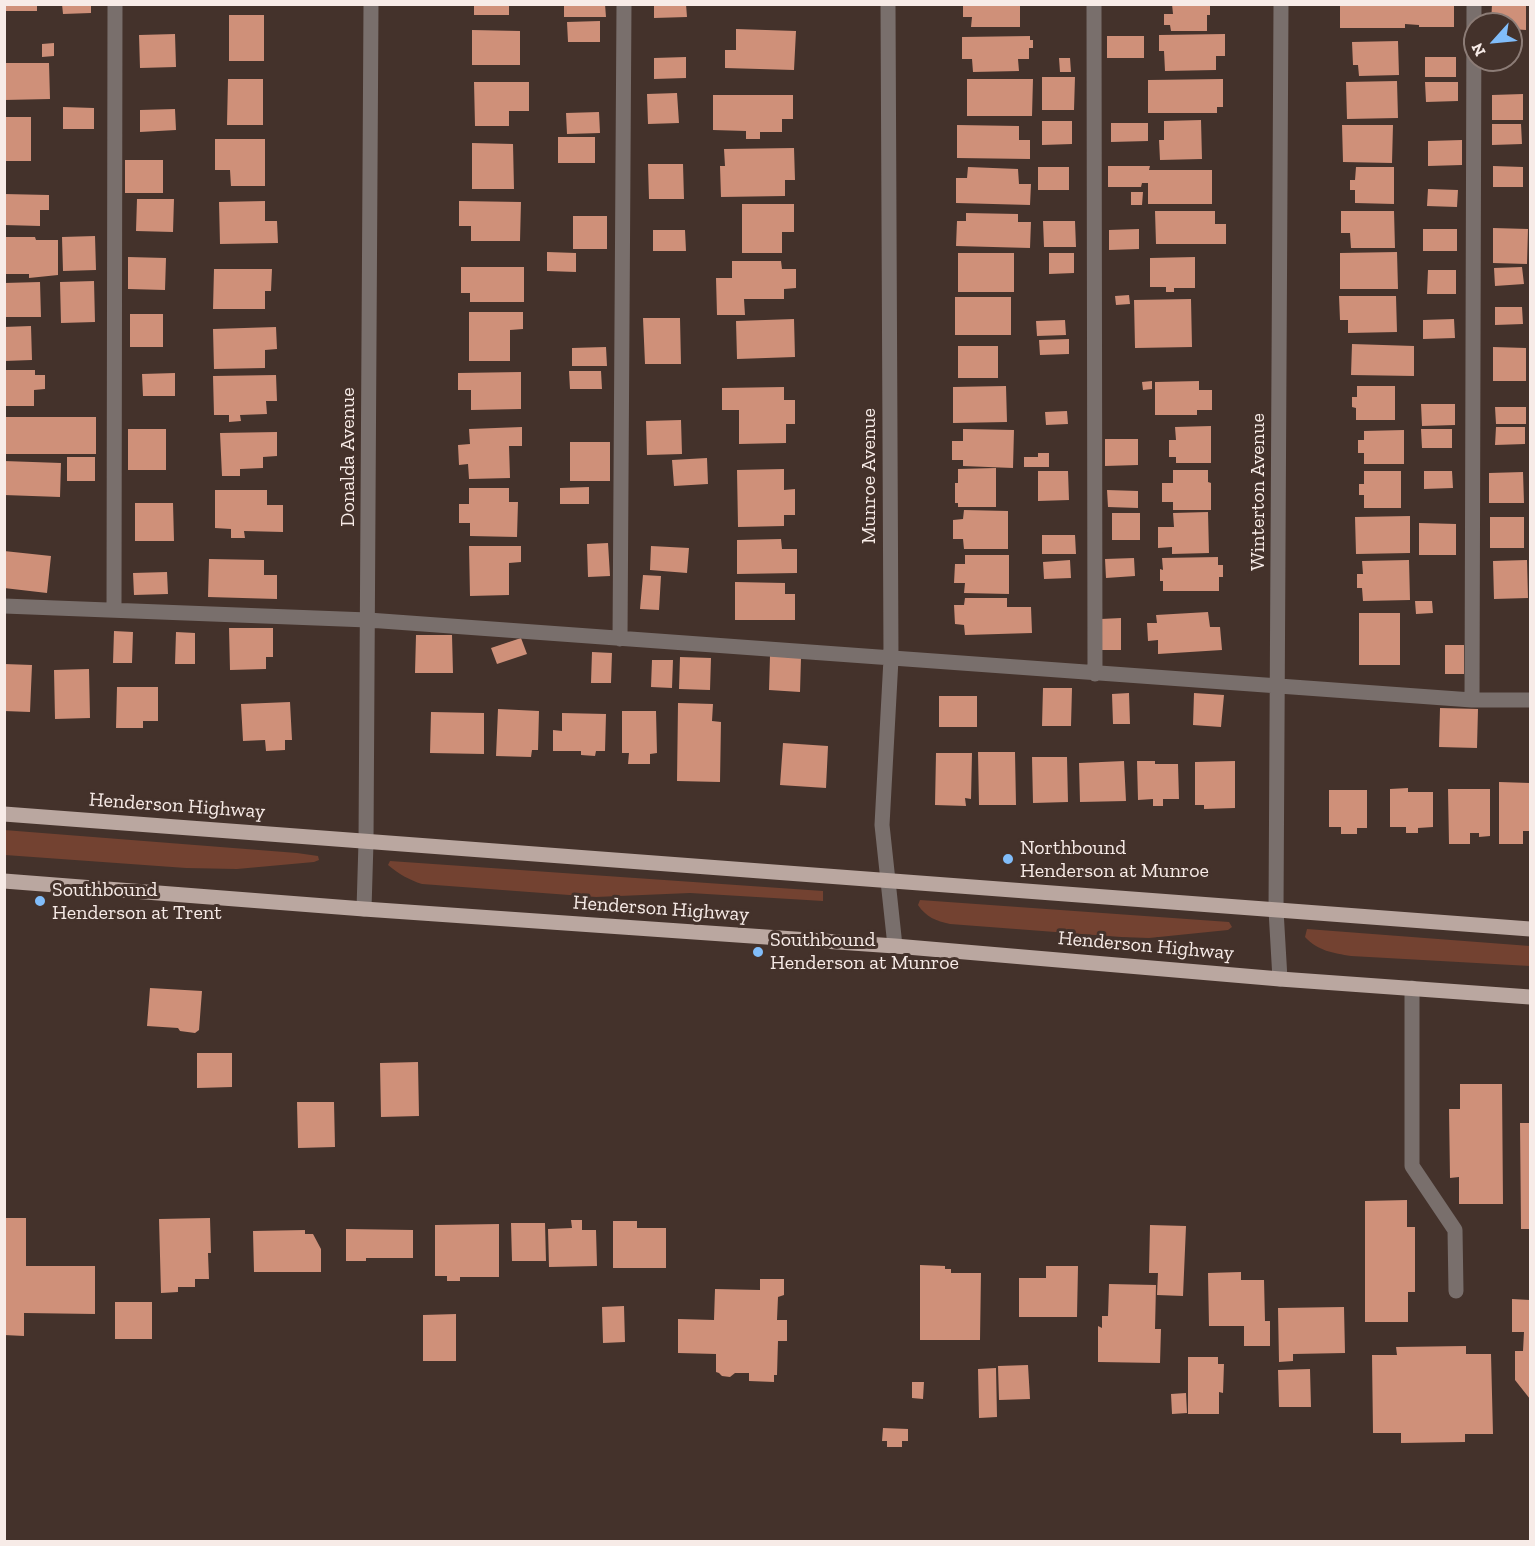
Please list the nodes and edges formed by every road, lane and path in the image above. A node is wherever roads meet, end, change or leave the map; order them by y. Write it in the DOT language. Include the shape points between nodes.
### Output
graph roads {
  1 [pos="115,4"];
  2 [pos="371,4"];
  3 [pos="624,4"];
  4 [pos="888,4"];
  5 [pos="1094,4"];
  6 [pos="1281,4"];
  7 [pos="1474,4"];
  8 [pos="4,606"];
  9 [pos="114,610"];
  10 [pos="368,620"];
  11 [pos="620,639"];
  12 [pos="891,659"];
  13 [pos="1095,674"];
  14 [pos="1279,686"];
  15 [pos="1472,700"];
  16 [pos="1530,700"];
  17 [pos="4,814"];
  18 [pos="366,842"];
  19 [pos="887,880"];
  20 [pos="4,881"];
  21 [pos="364,909"];
  22 [pos="1276,910"];
  23 [pos="1530,929"];
  24 [pos="895,946"];
  25 [pos="1280,979"];
  26 [pos="1412,988"];
  27 [pos="1530,997"];
  28 [pos="1456,1291"];
  1 -- 9 [label="street"];
  2 -- 10 [label="street, Donalda Avenue"];
  3 -- 11 [label="street"];
  4 -- 12 [label="street, Munroe Avenue"];
  5 -- 13 [label="street"];
  6 -- 14 [label="street, Winterton Avenue"];
  7 -- 15 [label="street"];
  8 -- 9 [label="street"];
  9 -- 10 [label="street"];
  10 -- 11 [label="street"];
  10 -- 18 [label="street, Donalda Avenue"];
  11 -- 12 [label="street"];
  12 -- 13 [label="street"];
  12 -- 19 [label="street, Munroe Avenue" via="882,825"];
  13 -- 14 [label="street"];
  14 -- 15 [label="street"];
  14 -- 22 [label="street, Winterton Avenue"];
  15 -- 16 [label="street"];
  17 -- 18 [label="main road, Henderson Highway"];
  18 -- 19 [label="main road, Henderson Highway"];
  18 -- 21 [label="street, Donalda Avenue"];
  19 -- 22 [label="main road, Henderson Highway"];
  19 -- 24 [label="street, Munroe Avenue"];
  20 -- 21 [label="main road, Henderson Highway"];
  21 -- 24 [label="main road, Henderson Highway"];
  22 -- 23 [label="main road, Henderson Highway"];
  22 -- 25 [label="street, Winterton Avenue"];
  24 -- 25 [label="main road, Henderson Highway"];
  25 -- 26 [label="main road, Henderson Highway"];
  26 -- 27 [label="main road, Henderson Highway"];
  26 -- 28 [label="street" via="1412,1166 1455,1230"];
}
